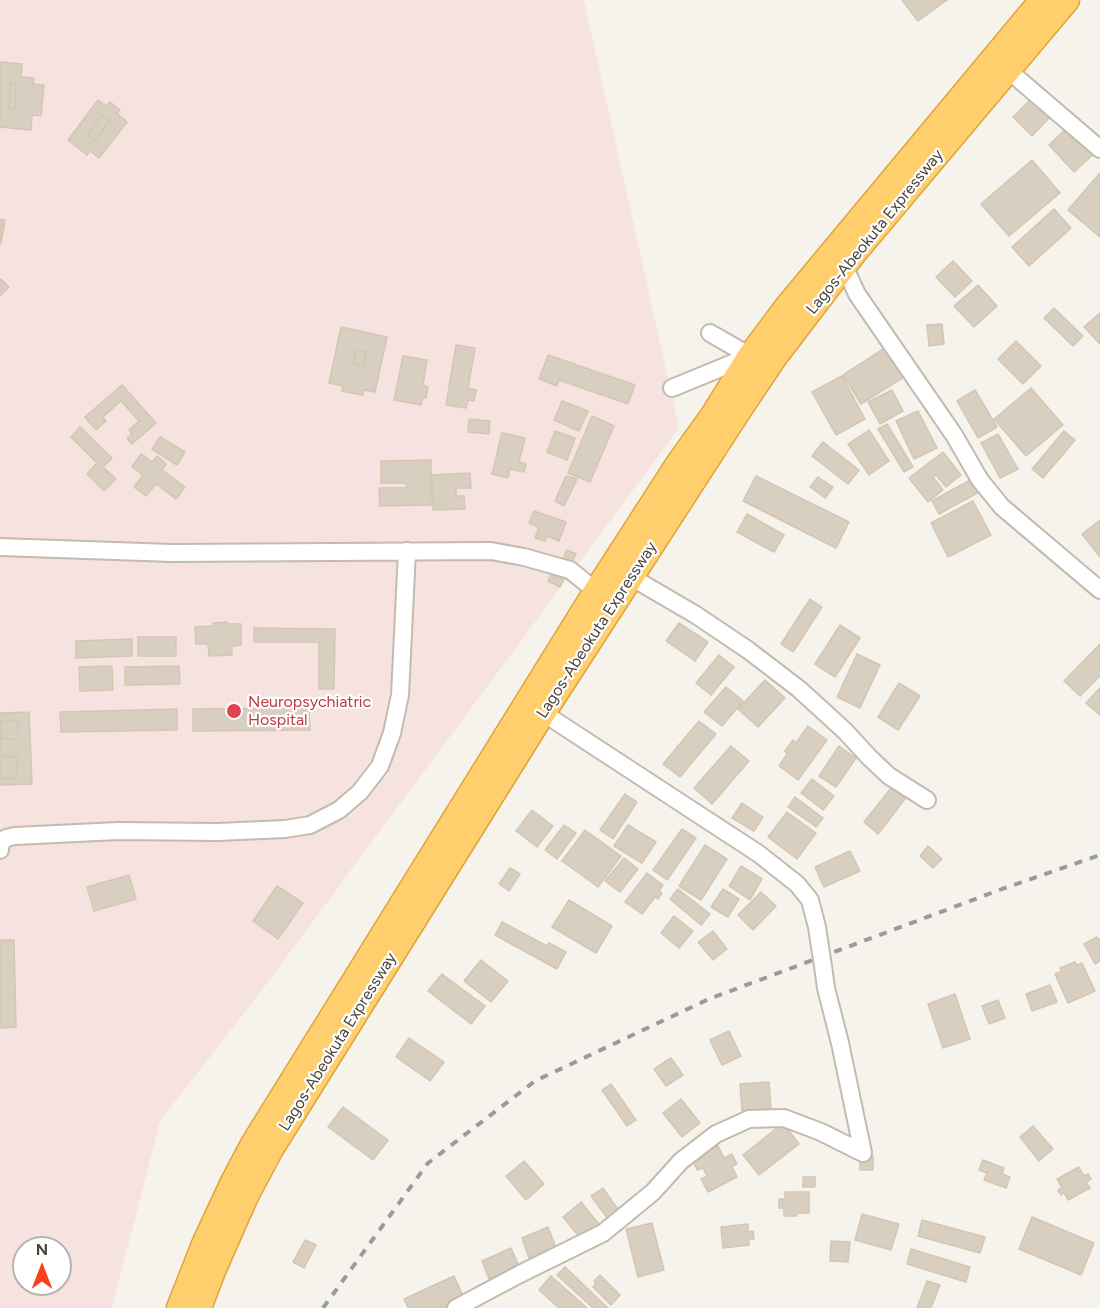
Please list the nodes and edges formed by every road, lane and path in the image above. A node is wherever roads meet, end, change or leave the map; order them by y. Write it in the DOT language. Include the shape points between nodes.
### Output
graph roads {
  1 [pos="1042,0"];
  2 [pos="1067,0"];
  3 [pos="1009,71"];
  4 [pos="1100,149"];
  5 [pos="844,266"];
  6 [pos="710,333"];
  7 [pos="750,356"];
  8 [pos="672,388"];
  9 [pos="0,547"];
  10 [pos="407,551"];
  11 [pos="631,577"];
  12 [pos="1100,590"];
  13 [pos="596,591"];
  14 [pos="545,710"];
  15 [pos="927,800"];
  16 [pos="0,850"];
  17 [pos="179,1308"];
  18 [pos="199,1308"];
  19 [pos="456,1308"];
  1 -- 7 [label="highway, Lagos-Abeokuta Expressway"];
  2 -- 3 [label="highway, Lagos-Abeokuta Expressway"];
  3 -- 4 [label="street"];
  3 -- 5 [label="highway, Lagos-Abeokuta Expressway"];
  5 -- 11 [label="highway, Lagos-Abeokuta Expressway" via="774,358"];
  5 -- 12 [label="street" via="857,294 954,435 980,480 1002,507"];
  6 -- 7 [label="street"];
  7 -- 8 [label="street"];
  7 -- 13 [label="highway, Lagos-Abeokuta Expressway"];
  9 -- 10 [label="street" via="172,553"];
  10 -- 13 [label="street" via="491,551 524,557 570,570"];
  10 -- 16 [label="street" via="400,695 392,734 380,766 360,792 339,810 310,825 285,829 15,836 6,838"];
  11 -- 14 [label="highway, Lagos-Abeokuta Expressway"];
  11 -- 15 [label="street" via="748,650 799,689 889,776"];
  13 -- 17 [label="highway, Lagos-Abeokuta Expressway" via="253,1144 205,1242"];
  14 -- 18 [label="highway, Lagos-Abeokuta Expressway" via="271,1149 246,1196"];
  14 -- 19 [label="street, bridge" via="551,718 759,854 797,884 810,900 863,1153 784,1118 749,1119 716,1134 681,1161 653,1192 603,1233"];
}
